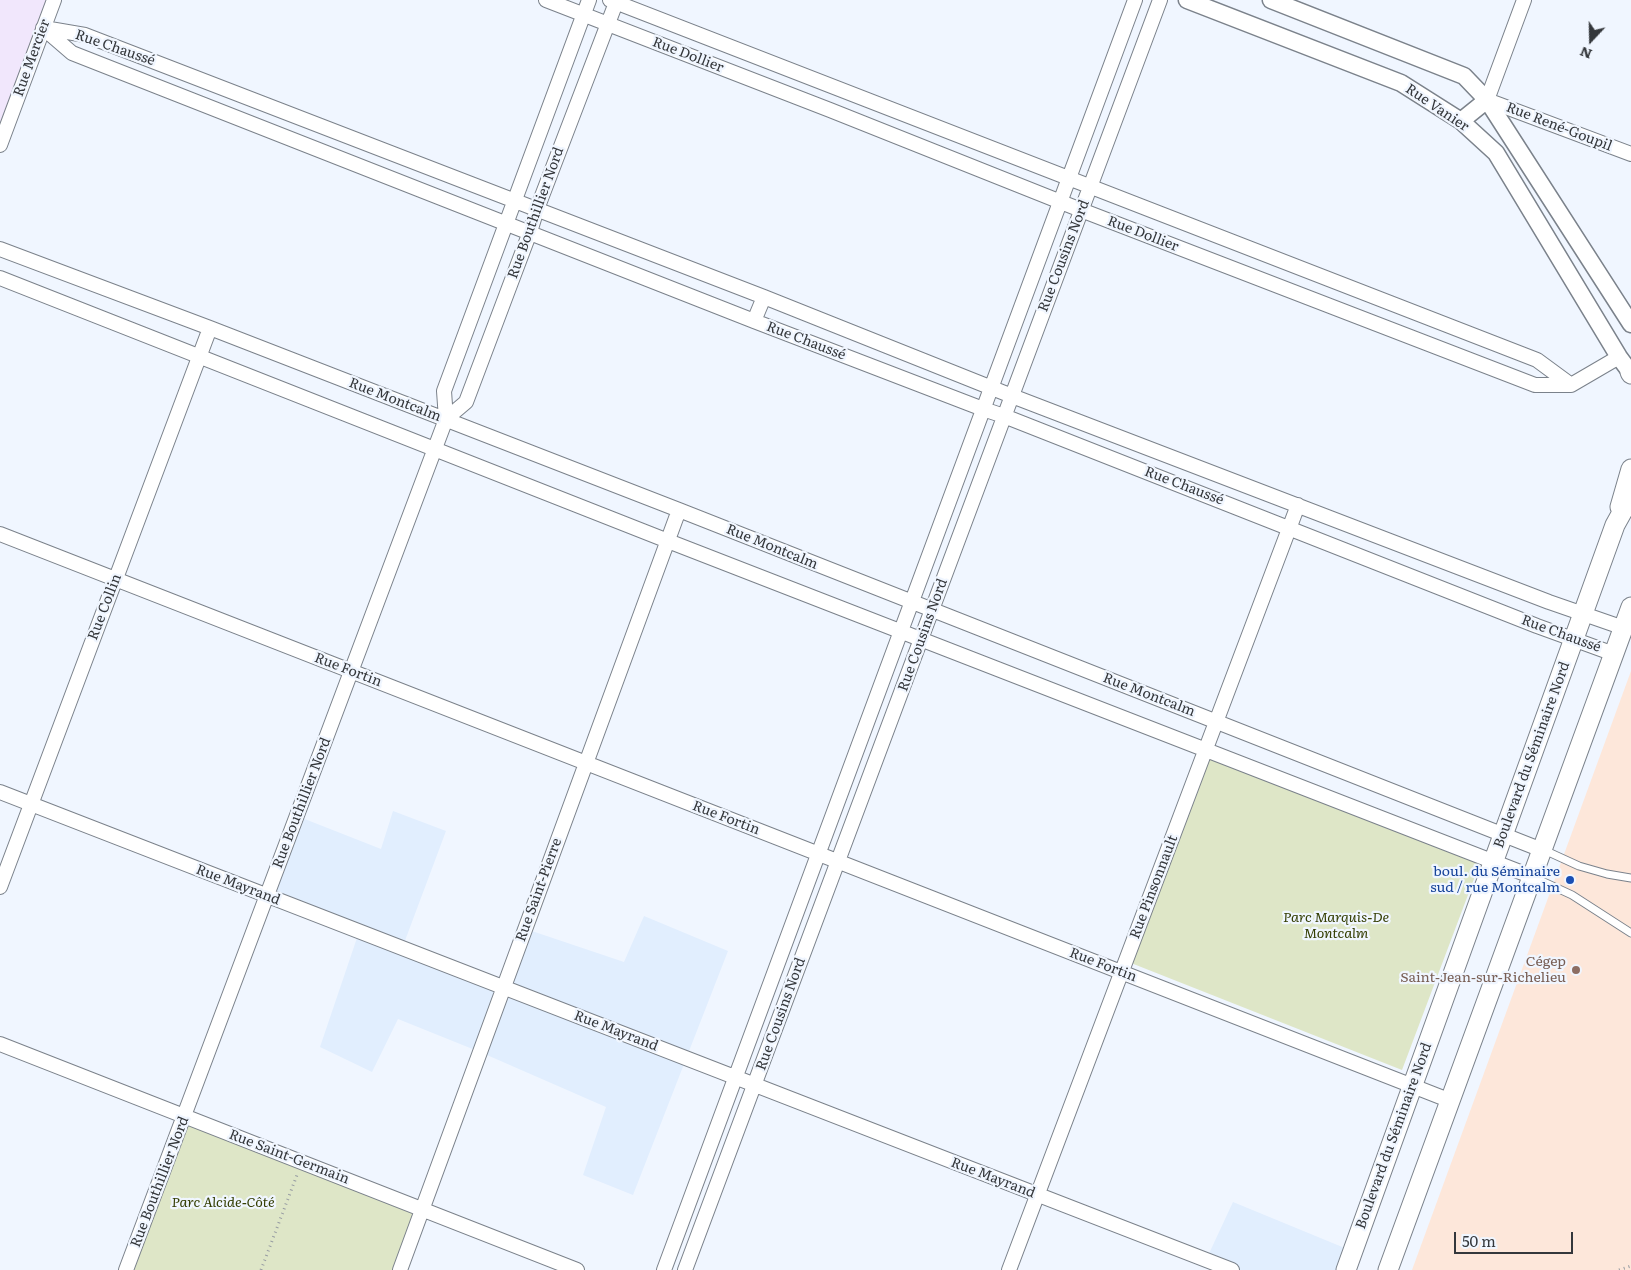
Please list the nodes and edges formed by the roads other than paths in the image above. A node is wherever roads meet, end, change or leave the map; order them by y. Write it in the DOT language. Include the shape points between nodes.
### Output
graph roads {
  1 [pos="54,0"];
  2 [pos="546,0"];
  3 [pos="589,0"];
  4 [pos="1135,0"];
  5 [pos="1160,0"];
  6 [pos="1187,0"];
  7 [pos="1271,0"];
  8 [pos="1524,0"];
  9 [pos="614,1"];
  10 [pos="585,15"];
  11 [pos="607,24"];
  12 [pos="43,28"];
  13 [pos="838,90"];
  14 [pos="1487,100"];
  15 [pos="830,110"];
  16 [pos="287,112"];
  17 [pos="1461,121"];
  18 [pos="278,134"];
  19 [pos="0,144"];
  20 [pos="1631,154"];
  21 [pos="1068,179"];
  22 [pos="1090,188"];
  23 [pos="514,200"];
  24 [pos="1060,201"];
  25 [pos="536,209"];
  26 [pos="1082,210"];
  27 [pos="508,223"];
  28 [pos="530,232"];
  29 [pos="0,249"];
  30 [pos="0,278"];
  31 [pos="764,297"];
  32 [pos="1382,300"];
  33 [pos="754,321"];
  34 [pos="1374,323"];
  35 [pos="1631,324"];
  36 [pos="210,328"];
  37 [pos="199,357"];
  38 [pos="1618,357"];
  39 [pos="1631,373"];
  40 [pos="1572,384"];
  41 [pos="991,387"];
  42 [pos="1012,396"];
  43 [pos="983,410"];
  44 [pos="1004,416"];
  45 [pos="446,420"];
  46 [pos="435,448"];
  47 [pos="1631,469"];
  48 [pos="1631,496"];
  49 [pos="1298,505"];
  50 [pos="679,510"];
  51 [pos="1623,522"];
  52 [pos="1290,527"];
  53 [pos="0,534"];
  54 [pos="668,541"];
  55 [pos="115,579"];
  56 [pos="912,602"];
  57 [pos="1631,607"];
  58 [pos="932,611"];
  59 [pos="1584,614"];
  60 [pos="1624,628"];
  61 [pos="901,631"];
  62 [pos="1574,639"];
  63 [pos="921,640"];
  64 [pos="1614,654"];
  65 [pos="351,671"];
  66 [pos="1216,722"];
  67 [pos="1205,750"];
  68 [pos="586,763"];
  69 [pos="0,792"];
  70 [pos="31,804"];
  71 [pos="1503,834"];
  72 [pos="1542,850"];
  73 [pos="818,854"];
  74 [pos="1493,860"];
  75 [pos="838,862"];
  76 [pos="1533,877"];
  77 [pos="1631,878"];
  78 [pos="0,887"];
  79 [pos="267,896"];
  80 [pos="1631,934"];
  81 [pos="1122,972"];
  82 [pos="504,988"];
  83 [pos="0,1044"];
  84 [pos="735,1077"];
  85 [pos="755,1085"];
  86 [pos="1412,1086"];
  87 [pos="1451,1101"];
  88 [pos="184,1116"];
  89 [pos="1038,1195"];
  90 [pos="422,1209"];
  91 [pos="126,1270"];
  92 [pos="400,1270"];
  93 [pos="578,1270"];
  94 [pos="664,1270"];
  95 [pos="686,1270"];
  96 [pos="1010,1270"];
  97 [pos="1232,1270"];
  98 [pos="1346,1270"];
  99 [pos="1388,1270"];
  1 -- 12 [label="street, Rue Mercier"];
  2 -- 10 [label="street, Rue Dollier"];
  3 -- 10 [label="street, Rue Bouthillier Nord"];
  4 -- 21 [label="street, Rue Cousins Nord"];
  5 -- 22 [label="street, Rue Cousins Nord"];
  6 -- 17 [label="street, Rue Vanier" via="1401,83"];
  7 -- 14 [label="street" via="1464,76"];
  8 -- 14 [label="street"];
  9 -- 11 [label="street, Rue Bouthillier Nord"];
  9 -- 13 [label="street, Rue Dollier"];
  10 -- 11 [label="street, Rue Dollier"];
  10 -- 23 [label="street, Rue Bouthillier Nord"];
  11 -- 15 [label="street, Rue Dollier"];
  11 -- 25 [label="street, Rue Bouthillier Nord"];
  12 -- 16 [label="street, Rue Chaussé" via="84,34"];
  12 -- 18 [label="street, Rue Chaussé" via="72,53"];
  12 -- 19 [label="street, Rue Mercier"];
  13 -- 15 [label="street"];
  13 -- 21 [label="street, Rue Dollier"];
  14 -- 17 [label="street"];
  14 -- 20 [label="street, Rue René-Goupil"];
  14 -- 35 [label="street"];
  15 -- 24 [label="street, Rue Dollier"];
  16 -- 18 [label="street"];
  16 -- 23 [label="street, Rue Chaussé"];
  17 -- 38 [label="street, Rue Vanier" via="1496,153"];
  18 -- 27 [label="street, Rue Chaussé"];
  21 -- 22 [label="street, Rue Dollier"];
  21 -- 24 [label="street, Rue Cousins Nord"];
  22 -- 26 [label="street, Rue Cousins Nord"];
  22 -- 32 [label="street, Rue Dollier"];
  23 -- 25 [label="street, Rue Chaussé"];
  23 -- 27 [label="street, Rue Bouthillier Nord"];
  24 -- 26 [label="street, Rue Dollier"];
  24 -- 41 [label="street, Rue Cousins Nord"];
  25 -- 28 [label="street, Rue Bouthillier Nord"];
  25 -- 31 [label="street, Rue Chaussé"];
  26 -- 34 [label="street, Rue Dollier"];
  26 -- 42 [label="street, Rue Cousins Nord"];
  27 -- 28 [label="street, Rue Chaussé"];
  27 -- 45 [label="street, Rue Bouthillier Nord" via="444,391"];
  28 -- 33 [label="street, Rue Chaussé"];
  28 -- 45 [label="street, Rue Bouthillier Nord" via="466,402"];
  29 -- 36 [label="street, Rue Montcalm"];
  30 -- 37 [label="street"];
  31 -- 33 [label="street, Rue Chaussé"];
  31 -- 41 [label="street, Rue Chaussé"];
  32 -- 34 [label="street"];
  32 -- 40 [label="street, Rue Dollier" via="1537,360"];
  33 -- 43 [label="street, Rue Chaussé"];
  34 -- 40 [label="street, Rue Dollier" via="1535,385"];
  36 -- 37 [label="street, Rue Collin"];
  36 -- 45 [label="street, Rue Montcalm"];
  37 -- 46 [label="street"];
  37 -- 55 [label="street, Rue Collin"];
  38 -- 39 [label="street, Rue Vanier"];
  38 -- 40 [label="street, Rue Dollier"];
  41 -- 42 [label="street, Rue Chaussé"];
  41 -- 43 [label="street, Rue Cousins Nord"];
  42 -- 44 [label="street, Rue Cousins Nord"];
  42 -- 49 [label="street, Rue Chaussé"];
  43 -- 44 [label="street, Rue Chaussé"];
  43 -- 56 [label="street, Rue Cousins Nord"];
  44 -- 52 [label="street, Rue Chaussé"];
  44 -- 58 [label="street, Rue Cousins Nord"];
  45 -- 46 [label="street, Rue Bouthillier Nord"];
  45 -- 50 [label="street, Rue Montcalm"];
  46 -- 54 [label="street"];
  46 -- 65 [label="street, Rue Bouthillier Nord"];
  47 -- 51 [label="main road"];
  48 -- 51 [label="main road, Boulevard du Séminaire Nord"];
  49 -- 52 [label="street, Rue Pinsonnault"];
  49 -- 59 [label="street, Rue Chaussé"];
  50 -- 54 [label="street, Rue Saint-Pierre"];
  50 -- 56 [label="street, Rue Montcalm"];
  51 -- 59 [label="main road, Boulevard du Séminaire Nord"];
  52 -- 62 [label="street, Rue Chaussé"];
  52 -- 66 [label="street, Rue Pinsonnault"];
  53 -- 55 [label="street, Rue Fortin"];
  54 -- 61 [label="street"];
  54 -- 68 [label="street, Rue Saint-Pierre"];
  55 -- 65 [label="street, Rue Fortin"];
  55 -- 70 [label="street, Rue Collin"];
  56 -- 58 [label="street, Rue Montcalm"];
  56 -- 61 [label="street, Rue Cousins Nord"];
  57 -- 60 [label="main road"];
  58 -- 63 [label="street, Rue Cousins Nord"];
  58 -- 66 [label="street, Rue Montcalm"];
  59 -- 60 [label="street, Rue Chaussé"];
  59 -- 62 [label="main road, Boulevard du Séminaire Nord"];
  60 -- 64 [label="main road"];
  61 -- 63 [label="street"];
  61 -- 73 [label="street, Rue Cousins Nord"];
  62 -- 64 [label="street, Rue Chaussé"];
  62 -- 71 [label="main road, Boulevard du Séminaire Nord"];
  63 -- 67 [label="street"];
  63 -- 75 [label="street, Rue Cousins Nord"];
  64 -- 72 [label="main road"];
  65 -- 68 [label="street, Rue Fortin"];
  65 -- 79 [label="street, Rue Bouthillier Nord"];
  66 -- 67 [label="street, Rue Pinsonnault"];
  66 -- 71 [label="street, Rue Montcalm"];
  67 -- 74 [label="street"];
  67 -- 81 [label="street, Rue Pinsonnault"];
  68 -- 73 [label="street, Rue Fortin"];
  68 -- 82 [label="street, Rue Saint-Pierre"];
  69 -- 70 [label="street, Rue Mayrand"];
  70 -- 78 [label="street, Rue Collin"];
  70 -- 79 [label="street, Rue Mayrand"];
  71 -- 72 [label="street, Rue Montcalm"];
  71 -- 74 [label="main road, Boulevard du Séminaire Nord"];
  72 -- 76 [label="main road"];
  72 -- 77 [label="lane" via="1579,866"];
  73 -- 75 [label="street, Rue Fortin"];
  73 -- 84 [label="street, Rue Cousins Nord"];
  74 -- 76 [label="street"];
  74 -- 86 [label="main road, Boulevard du Séminaire Nord"];
  75 -- 81 [label="street, Rue Fortin"];
  75 -- 85 [label="street, Rue Cousins Nord"];
  76 -- 80 [label="lane" via="1572,894"];
  76 -- 87 [label="main road"];
  79 -- 82 [label="street, Rue Mayrand"];
  79 -- 88 [label="street, Rue Bouthillier Nord"];
  81 -- 86 [label="street, Rue Fortin"];
  81 -- 89 [label="street, Rue Pinsonnault"];
  82 -- 84 [label="street, Rue Mayrand"];
  82 -- 90 [label="street, Rue Saint-Pierre"];
  83 -- 88 [label="street, Rue Saint-Germain"];
  84 -- 85 [label="street, Rue Mayrand"];
  84 -- 94 [label="street, Rue Cousins Nord"];
  85 -- 89 [label="street, Rue Mayrand"];
  85 -- 95 [label="street, Rue Cousins Nord"];
  86 -- 87 [label="street, Rue Fortin"];
  86 -- 98 [label="main road, Boulevard du Séminaire Nord"];
  87 -- 99 [label="main road"];
  88 -- 90 [label="street, Rue Saint-Germain"];
  88 -- 91 [label="street, Rue Bouthillier Nord"];
  89 -- 96 [label="street, Rue Pinsonnault"];
  89 -- 97 [label="street, Rue Mayrand"];
  90 -- 92 [label="street, Rue Saint-Pierre"];
  90 -- 93 [label="street, Rue Saint-Germain"];
}
